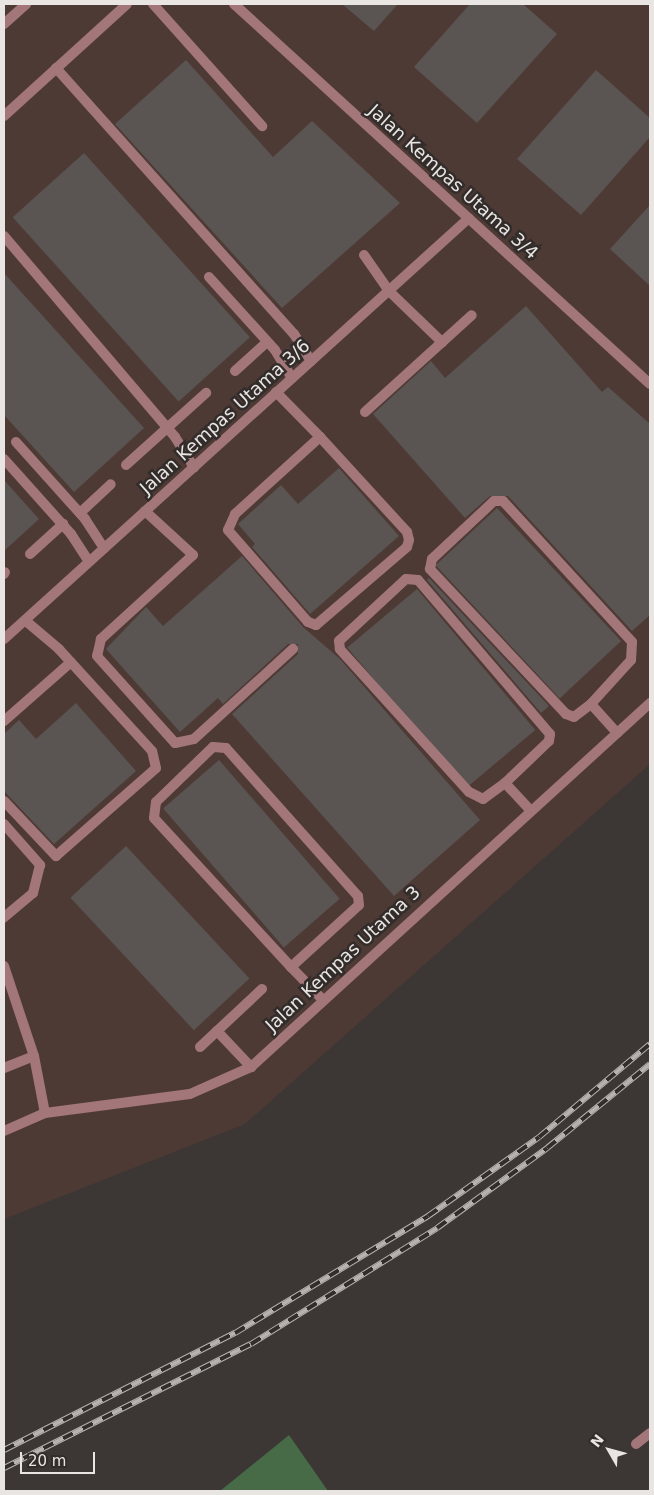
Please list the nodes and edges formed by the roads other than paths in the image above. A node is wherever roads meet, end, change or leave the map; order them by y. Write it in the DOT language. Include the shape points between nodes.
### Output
graph roads {
  1 [pos="26,4"];
  2 [pos="127,4"];
  3 [pos="154,4"];
  4 [pos="234,4"];
  5 [pos="4,24"];
  6 [pos="56,68"];
  7 [pos="4,116"];
  8 [pos="262,126"];
  9 [pos="469,218"];
  10 [pos="4,236"];
  11 [pos="364,255"];
  12 [pos="209,277"];
  13 [pos="389,291"];
  14 [pos="472,315"];
  15 [pos="267,342"];
  16 [pos="442,342"];
  17 [pos="311,361"];
  18 [pos="235,371"];
  19 [pos="292,378"];
  20 [pos="650,384"];
  21 [pos="276,392"];
  22 [pos="206,393"];
  23 [pos="365,412"];
  24 [pos="167,428"];
  25 [pos="320,437"];
  26 [pos="16,442"];
  27 [pos="4,459"];
  28 [pos="126,465"];
  29 [pos="194,467"];
  30 [pos="111,484"];
  31 [pos="145,511"];
  32 [pos="80,513"];
  33 [pos="62,524"];
  34 [pos="104,548"];
  35 [pos="30,554"];
  36 [pos="89,562"];
  37 [pos="27,622"];
  38 [pos="4,639"];
  39 [pos="293,649"];
  40 [pos="71,662"];
  41 [pos="650,703"];
  42 [pos="591,704"];
  43 [pos="4,721"];
  44 [pos="617,733"];
  45 [pos="505,783"];
  46 [pos="4,801"];
  47 [pos="530,809"];
  48 [pos="4,824"];
  49 [pos="4,917"];
  50 [pos="4,966"];
  51 [pos="291,967"];
  52 [pos="262,989"];
  53 [pos="322,999"];
  54 [pos="217,1031"];
  55 [pos="200,1047"];
  56 [pos="34,1056"];
  57 [pos="251,1067"];
  58 [pos="4,1068"];
  59 [pos="46,1113"];
  60 [pos="4,1131"];
  61 [pos="650,1433"];
  62 [pos="636,1444"];
  1 -- 5 [label="street"];
  2 -- 6 [label="street"];
  3 -- 8 [label="street"];
  4 -- 9 [label="street, Jalan Kempas Utama 3/4"];
  6 -- 7 [label="street"];
  6 -- 17 [label="street" via="294,334"];
  9 -- 13 [label="street, Jalan Kempas Utama 3/6"];
  9 -- 20 [label="street, Jalan Kempas Utama 3/4"];
  10 -- 24 [label="street"];
  11 -- 13 [label="street"];
  12 -- 15 [label="street"];
  13 -- 16 [label="street"];
  13 -- 17 [label="street, Jalan Kempas Utama 3/6"];
  14 -- 16 [label="street"];
  15 -- 18 [label="street"];
  15 -- 19 [label="street"];
  16 -- 23 [label="street"];
  17 -- 19 [label="street, Jalan Kempas Utama 3/6"];
  19 -- 21 [label="street, Jalan Kempas Utama 3/6"];
  21 -- 25 [label="street"];
  21 -- 29 [label="street, Jalan Kempas Utama 3/6"];
  22 -- 24 [label="street"];
  24 -- 28 [label="street"];
  24 -- 29 [label="street"];
  25 -- 25 [label="street" via="407,532 409,540 407,547 316,626 308,622 228,530 235,514"];
  26 -- 32 [label="street"];
  27 -- 33 [label="street"];
  29 -- 31 [label="street, Jalan Kempas Utama 3/6"];
  30 -- 32 [label="street"];
  31 -- 34 [label="street, Jalan Kempas Utama 3/6"];
  31 -- 39 [label="street" via="193,555 101,639 97,656 175,743 194,738"];
  32 -- 34 [label="street"];
  33 -- 35 [label="street"];
  33 -- 36 [label="street"];
  34 -- 36 [label="street, Jalan Kempas Utama 3/6"];
  36 -- 37 [label="street, Jalan Kempas Utama 3/6"];
  37 -- 38 [label="street, Jalan Kempas Utama 3/6"];
  37 -- 40 [label="street"];
  40 -- 43 [label="street"];
  40 -- 46 [label="street" via="152,751 156,768 56,856"];
  41 -- 44 [label="street, Jalan Kempas Utama 3"];
  42 -- 42 [label="street" via="631,660 632,642 503,500 494,501 432,559 430,569 566,714 574,716"];
  42 -- 44 [label="street"];
  44 -- 47 [label="street, Jalan Kempas Utama 3"];
  45 -- 45 [label="street" via="549,741 550,734 418,580 406,579 339,641 340,649 469,792 483,799"];
  45 -- 47 [label="street"];
  47 -- 53 [label="street, Jalan Kempas Utama 3"];
  48 -- 49 [label="street" via="40,865 32,893"];
  50 -- 56 [label="street"];
  51 -- 51 [label="street" via="359,905 358,896 226,748 213,747 156,802 154,818"];
  51 -- 53 [label="street"];
  52 -- 54 [label="street"];
  53 -- 57 [label="street, Jalan Kempas Utama 3"];
  54 -- 55 [label="street"];
  54 -- 57 [label="street"];
  56 -- 58 [label="street"];
  56 -- 59 [label="street"];
  57 -- 59 [label="street, Jalan Kempas Utama 3" via="190,1094"];
  59 -- 60 [label="street, Jalan Kempas Utama 3"];
  61 -- 62 [label="street"];
}
